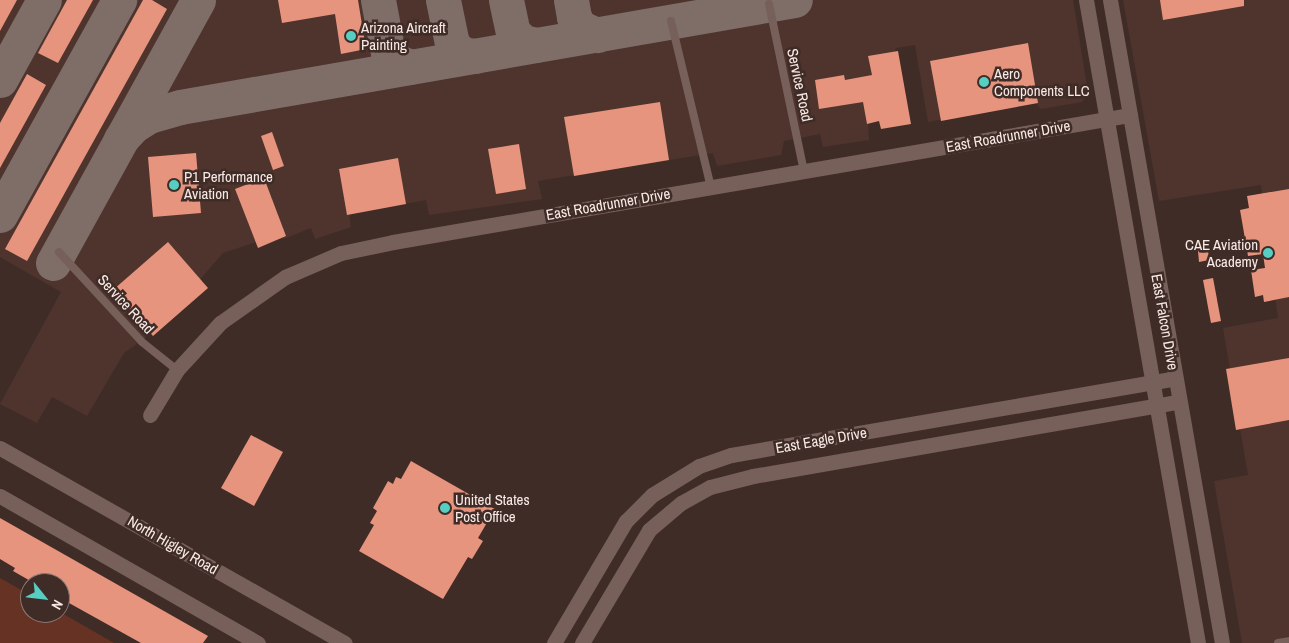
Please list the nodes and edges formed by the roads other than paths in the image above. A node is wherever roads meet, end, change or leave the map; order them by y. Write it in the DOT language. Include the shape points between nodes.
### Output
graph roads {
  1 [pos="1086,0"];
  2 [pos="1110,0"];
  3 [pos="769,4"];
  4 [pos="671,21"];
  5 [pos="1130,115"];
  6 [pos="1107,119"];
  7 [pos="804,171"];
  8 [pos="711,187"];
  9 [pos="59,252"];
  10 [pos="177,370"];
  11 [pos="1175,378"];
  12 [pos="1152,383"];
  13 [pos="1179,402"];
  14 [pos="1156,406"];
  15 [pos="150,415"];
  16 [pos="932,420"];
  17 [pos="936,444"];
  18 [pos="0,448"];
  19 [pos="0,496"];
  20 [pos="1289,641"];
  21 [pos="258,643"];
  22 [pos="345,643"];
  23 [pos="554,643"];
  24 [pos="582,643"];
  25 [pos="1198,643"];
  26 [pos="1222,643"];
  27 [pos="1278,643"];
  1 -- 6 [label="street, East Falcon Drive"];
  2 -- 5 [label="street, East Falcon Drive"];
  3 -- 7 [label="lane, Service Road"];
  4 -- 8 [label="lane"];
  5 -- 6 [label="street, East Roadrunner Drive"];
  5 -- 11 [label="street, East Falcon Drive"];
  6 -- 7 [label="street, East Roadrunner Drive"];
  6 -- 12 [label="street, East Falcon Drive"];
  7 -- 8 [label="street, East Roadrunner Drive"];
  8 -- 10 [label="street, East Roadrunner Drive" via="341,253 285,277 261,292 204,338"];
  9 -- 10 [label="lane, Service Road" via="142,342"];
  10 -- 15 [label="street, East Roadrunner Drive"];
  11 -- 12 [label="street, East Eagle Drive"];
  11 -- 13 [label="street, East Falcon Drive"];
  12 -- 14 [label="street, East Falcon Drive"];
  12 -- 16 [label="street, East Eagle Drive"];
  13 -- 14 [label="street, East Eagle Drive"];
  13 -- 26 [label="street, East Falcon Drive"];
  14 -- 17 [label="street, East Eagle Drive"];
  14 -- 25 [label="street, East Falcon Drive"];
  16 -- 17 [label="street"];
  16 -- 23 [label="street, East Eagle Drive" via="731,455 698,466 676,478 652,495 626,521"];
  17 -- 24 [label="street, East Eagle Drive" via="728,481 680,503 649,530"];
  18 -- 22 [label="street, North Higley Road"];
  19 -- 21 [label="street"];
  20 -- 27 [label="lane"];
}
